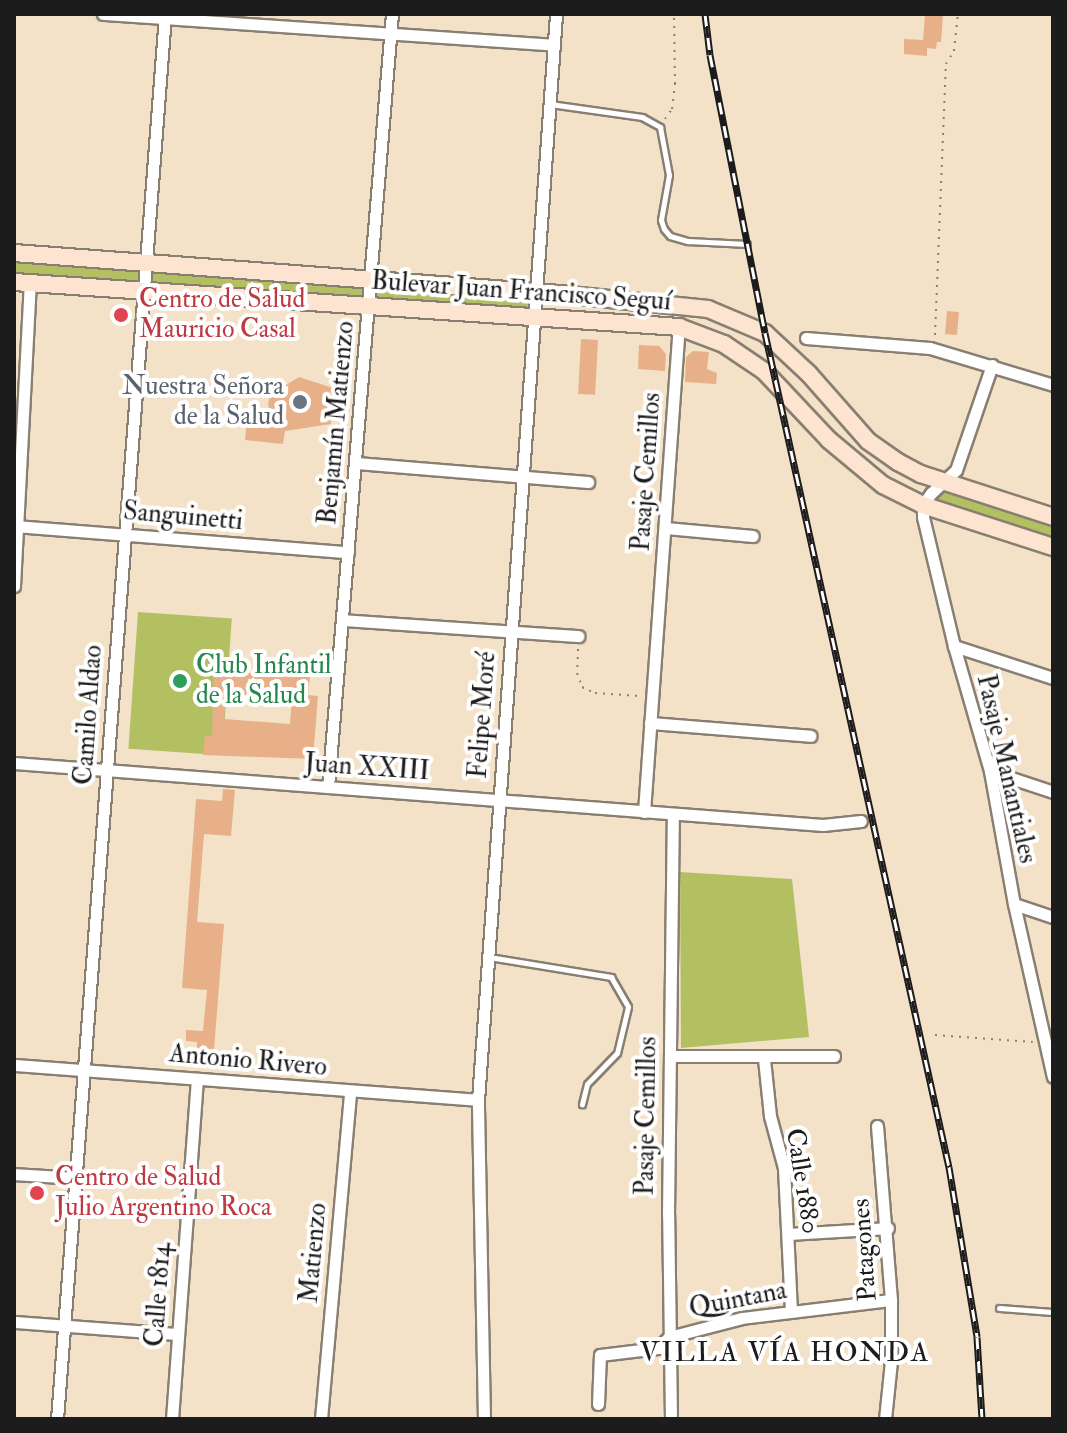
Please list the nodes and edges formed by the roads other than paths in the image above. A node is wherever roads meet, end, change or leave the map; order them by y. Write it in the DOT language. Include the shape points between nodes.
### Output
graph roads {
  1 [pos="103,14"];
  2 [pos="392,14"];
  3 [pos="556,14"];
  4 [pos="164,16"];
  5 [pos="390,34"];
  6 [pos="554,45"];
  7 [pos="549,104"];
  8 [pos="747,244"];
  9 [pos="14,253"];
  10 [pos="146,263"];
  11 [pos="372,279"];
  12 [pos="22,283"];
  13 [pos="144,291"];
  14 [pos="535,292"];
  15 [pos="369,305"];
  16 [pos="533,316"];
  17 [pos="679,327"];
  18 [pos="806,338"];
  19 [pos="992,365"];
  20 [pos="1053,385"];
  21 [pos="356,463"];
  22 [pos="522,476"];
  23 [pos="588,482"];
  24 [pos="944,482"];
  25 [pos="923,505"];
  26 [pos="1053,517"];
  27 [pos="16,526"];
  28 [pos="666,528"];
  29 [pos="125,534"];
  30 [pos="753,536"];
  31 [pos="1053,547"];
  32 [pos="348,552"];
  33 [pos="14,586"];
  34 [pos="342,620"];
  35 [pos="511,632"];
  36 [pos="578,636"];
  37 [pos="954,646"];
  38 [pos="1053,678"];
  39 [pos="650,723"];
  40 [pos="810,736"];
  41 [pos="14,763"];
  42 [pos="107,770"];
  43 [pos="990,771"];
  44 [pos="328,787"];
  45 [pos="1053,792"];
  46 [pos="499,800"];
  47 [pos="644,812"];
  48 [pos="673,814"];
  49 [pos="861,821"];
  50 [pos="1014,904"];
  51 [pos="1053,917"];
  52 [pos="488,956"];
  53 [pos="1050,1044"];
  54 [pos="671,1056"];
  55 [pos="834,1056"];
  56 [pos="764,1059"];
  57 [pos="14,1065"];
  58 [pos="84,1070"];
  59 [pos="1053,1077"];
  60 [pos="197,1079"];
  61 [pos="350,1091"];
  62 [pos="478,1100"];
  63 [pos="582,1104"];
  64 [pos="877,1126"];
  65 [pos="14,1174"];
  66 [pos="76,1178"];
  67 [pos="888,1228"];
  68 [pos="790,1234"];
  69 [pos="891,1300"];
  70 [pos="999,1308"];
  71 [pos="791,1311"];
  72 [pos="1053,1312"];
  73 [pos="14,1322"];
  74 [pos="64,1326"];
  75 [pos="178,1334"];
  76 [pos="669,1337"];
  77 [pos="598,1404"];
  78 [pos="57,1419"];
  79 [pos="172,1419"];
  80 [pos="321,1419"];
  81 [pos="484,1419"];
  82 [pos="671,1419"];
  83 [pos="885,1419"];
  1 -- 4 [label="street"];
  2 -- 5 [label="street, Benjamín Matienzo"];
  3 -- 6 [label="street, Felipe Moré"];
  4 -- 5 [label="street"];
  4 -- 10 [label="street, Camilo Aldao"];
  5 -- 6 [label="street"];
  5 -- 11 [label="street, Benjamín Matienzo"];
  6 -- 7 [label="street, Felipe Moré"];
  7 -- 8 [label="lane" via="642,117 660,127 669,175 664,229 688,241"];
  7 -- 14 [label="street, Felipe Moré"];
  9 -- 10 [label="main road, Bulevar Juan Francisco Seguí"];
  10 -- 11 [label="main road, Bulevar Juan Francisco Seguí"];
  10 -- 13 [label="street, Camilo Aldao"];
  11 -- 14 [label="main road, Bulevar Juan Francisco Seguí"];
  11 -- 15 [label="street, Benjamín Matienzo"];
  12 -- 13 [label="main road, Bulevar Juan Francisco Seguí"];
  12 -- 27 [label="street"];
  13 -- 15 [label="main road, Bulevar Juan Francisco Seguí"];
  13 -- 29 [label="street, Camilo Aldao"];
  14 -- 16 [label="street, Felipe Moré"];
  14 -- 24 [label="main road, Bulevar Juan Francisco Seguí" via="686,304 751,324 787,352 868,441 898,462"];
  15 -- 16 [label="main road, Bulevar Juan Francisco Seguí"];
  15 -- 21 [label="street, Benjamín Matienzo"];
  16 -- 17 [label="main road, Bulevar Juan Francisco Seguí"];
  16 -- 22 [label="street, Felipe Moré"];
  17 -- 25 [label="main road, Bulevar Juan Francisco Seguí" via="724,344 754,364 864,472"];
  17 -- 28 [label="street, Pasaje Cemillos"];
  18 -- 19 [label="street" via="930,348"];
  19 -- 20 [label="street"];
  19 -- 24 [label="street" via="956,470"];
  21 -- 22 [label="street"];
  21 -- 32 [label="street, Benjamín Matienzo"];
  22 -- 23 [label="street"];
  22 -- 35 [label="street, Felipe Moré"];
  24 -- 25 [label="street"];
  24 -- 26 [label="main road, Bulevar Juan Francisco Seguí"];
  25 -- 31 [label="main road, Bulevar Juan Francisco Seguí"];
  25 -- 37 [label="street, Pasaje Manantiales"];
  27 -- 29 [label="street, Sanguinetti"];
  27 -- 33 [label="street"];
  28 -- 30 [label="street"];
  28 -- 39 [label="street, Pasaje Cemillos"];
  29 -- 32 [label="street, Sanguinetti"];
  29 -- 42 [label="street, Camilo Aldao"];
  32 -- 34 [label="street, Benjamín Matienzo"];
  34 -- 35 [label="street"];
  34 -- 44 [label="street, Benjamín Matienzo"];
  35 -- 36 [label="street"];
  35 -- 46 [label="street, Felipe Moré"];
  37 -- 38 [label="street"];
  37 -- 43 [label="street, Pasaje Manantiales"];
  39 -- 40 [label="street"];
  39 -- 47 [label="street, Pasaje Cemillos"];
  41 -- 42 [label="street, Juan XXIII"];
  42 -- 44 [label="street, Juan XXIII"];
  42 -- 58 [label="street, Camilo Aldao"];
  43 -- 45 [label="street"];
  43 -- 50 [label="street, Pasaje Manantiales"];
  44 -- 46 [label="street, Juan XXIII"];
  46 -- 47 [label="street, Juan XXIII"];
  46 -- 52 [label="street, Felipe Moré"];
  47 -- 48 [label="street, Juan XXIII"];
  48 -- 49 [label="street, Juan XXIII" via="823,825"];
  48 -- 54 [label="street, Pasaje Cemillos"];
  50 -- 51 [label="street"];
  50 -- 53 [label="street, Pasaje Manantiales"];
  52 -- 62 [label="street, Felipe Moré"];
  52 -- 63 [label="lane" via="611,977 628,1007 617,1053 587,1084"];
  53 -- 59 [label="street, Pasaje Manantiales"];
  54 -- 56 [label="street"];
  54 -- 76 [label="street, Pasaje Cemillos"];
  55 -- 56 [label="street"];
  56 -- 68 [label="street, Calle 1880"];
  57 -- 58 [label="street, Antonio Rivero"];
  58 -- 60 [label="street, Antonio Rivero"];
  58 -- 66 [label="street, Camilo Aldao"];
  60 -- 61 [label="street, Antonio Rivero"];
  60 -- 75 [label="street, Calle 1814"];
  61 -- 62 [label="street, Antonio Rivero"];
  61 -- 80 [label="street, Matienzo"];
  62 -- 81 [label="street, Felipe Moré"];
  64 -- 67 [label="street, Patagones"];
  65 -- 66 [label="street"];
  66 -- 74 [label="street, Camilo Aldao"];
  67 -- 68 [label="street"];
  67 -- 69 [label="street, Patagones"];
  68 -- 71 [label="street, Calle 1880"];
  69 -- 71 [label="street, Quintana"];
  69 -- 83 [label="street, Patagones"];
  70 -- 72 [label="lane"];
  71 -- 76 [label="street, Quintana"];
  73 -- 74 [label="street"];
  74 -- 75 [label="street"];
  74 -- 78 [label="street, Camilo Aldao"];
  75 -- 79 [label="street, Calle 1814"];
  76 -- 77 [label="street, Quintana" via="658,1348 600,1355"];
  76 -- 82 [label="street, Pasaje Cemillos"];
}
